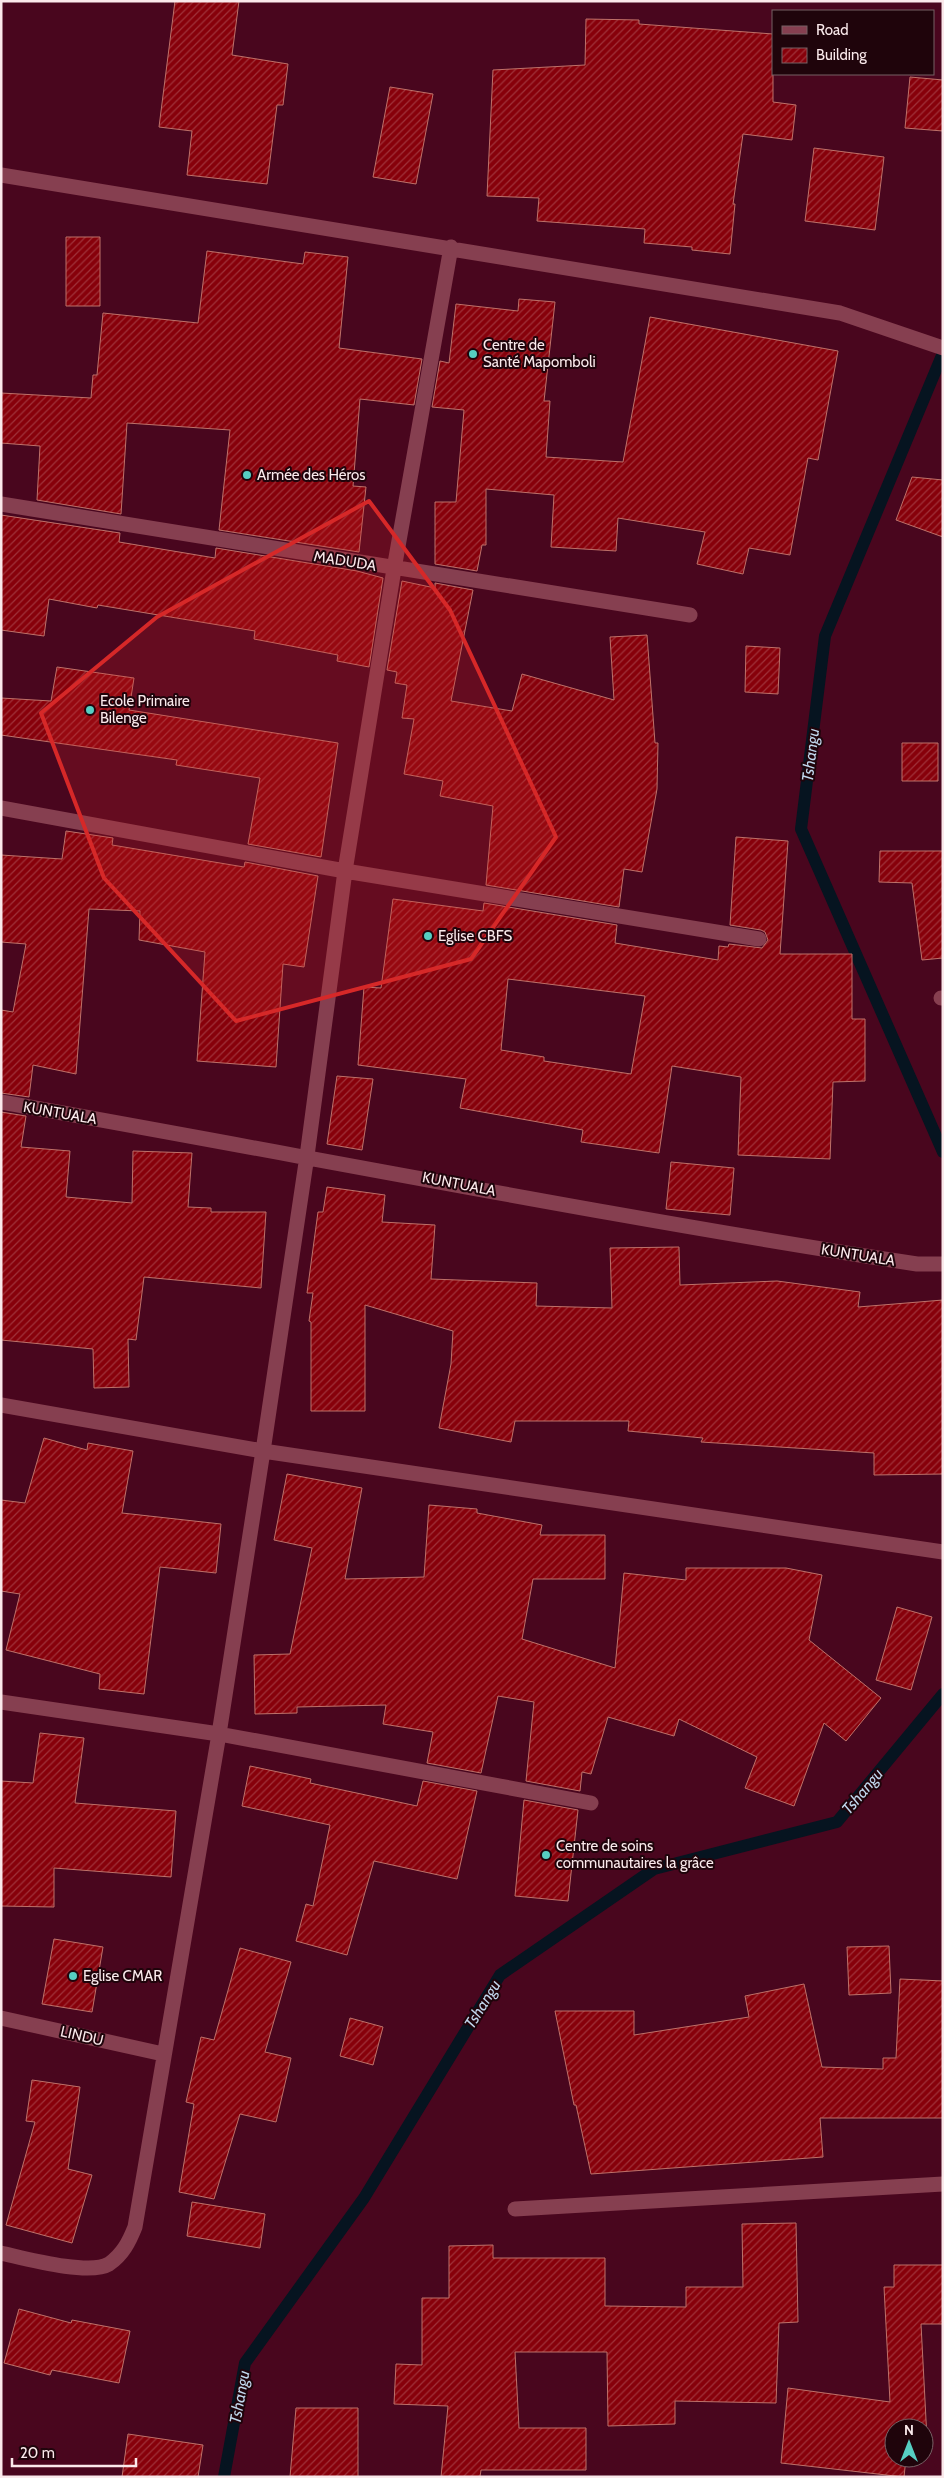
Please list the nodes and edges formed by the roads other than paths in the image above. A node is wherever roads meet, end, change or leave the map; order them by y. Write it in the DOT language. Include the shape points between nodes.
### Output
graph roads {
  1 [pos="1,175"];
  2 [pos="451,247"];
  3 [pos="943,348"];
  4 [pos="1,504"];
  5 [pos="394,569"];
  6 [pos="690,615"];
  7 [pos="1,808"];
  8 [pos="344,871"];
  9 [pos="759,938"];
  10 [pos="1,1102"];
  11 [pos="307,1156"];
  12 [pos="943,1264"];
  13 [pos="1,1405"];
  14 [pos="263,1450"];
  15 [pos="943,1552"];
  16 [pos="1,1702"];
  17 [pos="219,1734"];
  18 [pos="591,1803"];
  19 [pos="1,2018"];
  20 [pos="163,2054"];
  21 [pos="943,2184"];
  22 [pos="515,2209"];
  23 [pos="1,2253"];
  1 -- 2 [label="street"];
  2 -- 3 [label="street" via="840,313"];
  2 -- 5 [label="street"];
  4 -- 5 [label="street, MADUDA"];
  5 -- 6 [label="street, MADUDA"];
  5 -- 8 [label="street"];
  7 -- 8 [label="street"];
  8 -- 9 [label="street"];
  8 -- 11 [label="street"];
  10 -- 11 [label="street, KUNTUALA"];
  11 -- 12 [label="street, KUNTUALA" via="734,1236 917,1264"];
  11 -- 14 [label="street"];
  13 -- 14 [label="street"];
  14 -- 15 [label="street"];
  14 -- 17 [label="street"];
  16 -- 17 [label="street"];
  17 -- 18 [label="street"];
  17 -- 20 [label="street"];
  19 -- 20 [label="street, LINDU"];
  20 -- 23 [label="street" via="135,2227 126,2249 107,2265 73,2268"];
  21 -- 22 [label="street"];
}
